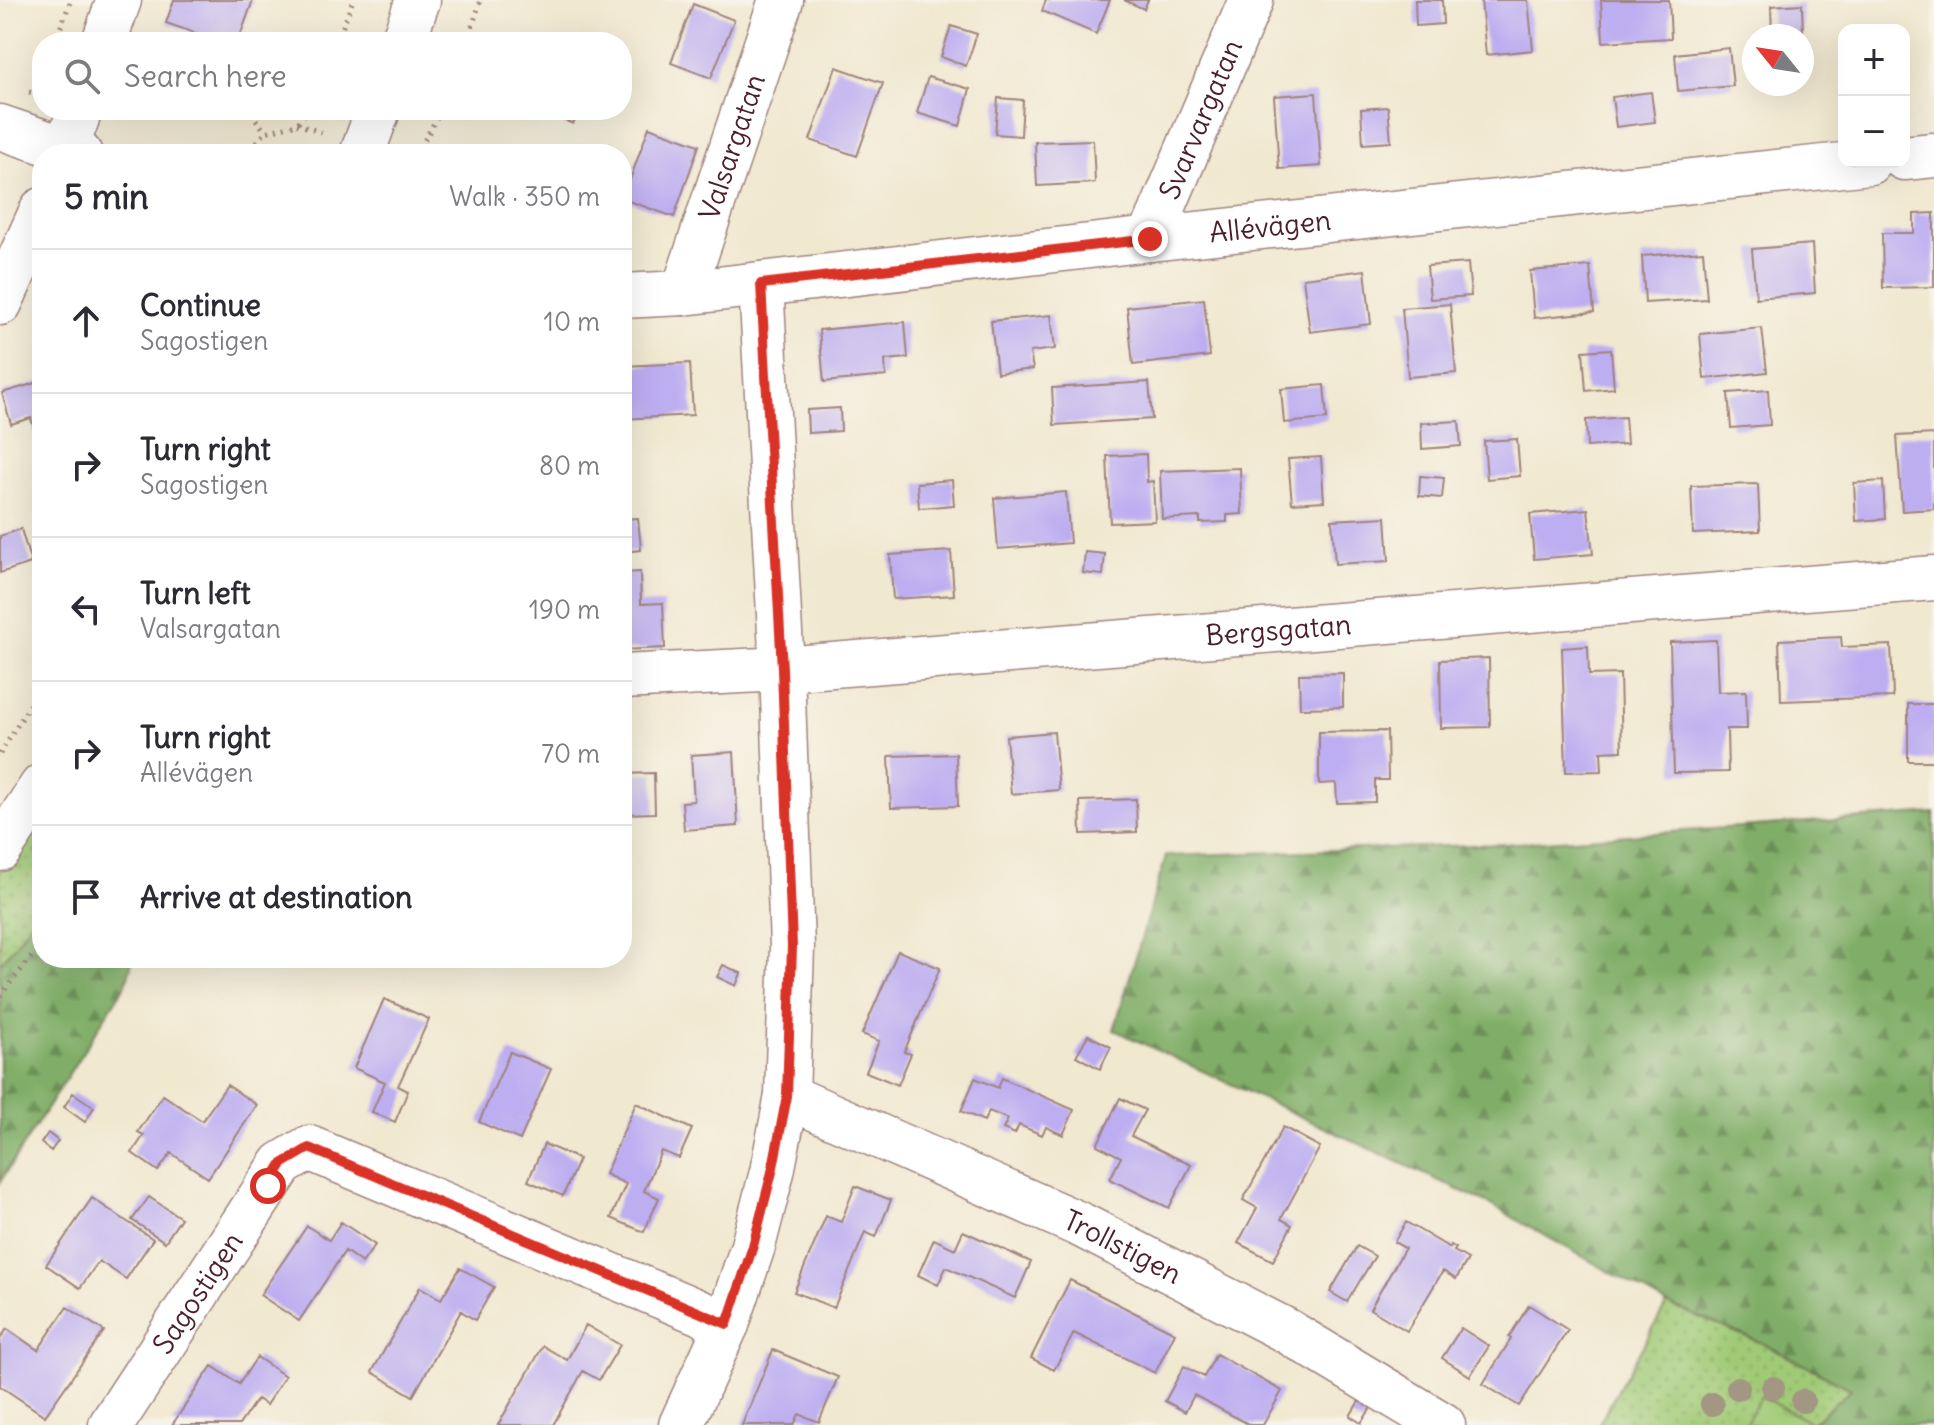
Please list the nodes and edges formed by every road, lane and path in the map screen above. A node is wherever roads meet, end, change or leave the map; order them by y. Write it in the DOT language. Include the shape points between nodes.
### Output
graph roads {
  1 [pos="71,0"];
  2 [pos="119,0"];
  3 [pos="353,0"];
  4 [pos="418,0"];
  5 [pos="481,0"];
  6 [pos="781,0"];
  7 [pos="1251,0"];
  8 [pos="59,32"];
  9 [pos="108,32"];
  10 [pos="341,32"];
  11 [pos="407,32"];
  12 [pos="470,32"];
  13 [pos="23,91"];
  14 [pos="32,93"];
  15 [pos="256,120"];
  16 [pos="300,120"];
  17 [pos="374,120"];
  18 [pos="436,120"];
  19 [pos="0,127"];
  20 [pos="266,132"];
  21 [pos="73,142"];
  22 [pos="255,144"];
  23 [pos="366,144"];
  24 [pos="422,144"];
  25 [pos="1934,155"];
  26 [pos="1910,157"];
  27 [pos="1838,165"];
  28 [pos="32,232"];
  29 [pos="1150,239"];
  30 [pos="761,284"];
  31 [pos="683,293"];
  32 [pos="632,296"];
  33 [pos="0,303"];
  34 [pos="1934,578"];
  35 [pos="782,669"];
  36 [pos="632,676"];
  37 [pos="32,701"];
  38 [pos="0,754"];
  39 [pos="32,801"];
  40 [pos="0,849"];
  41 [pos="32,956"];
  42 [pos="0,996"];
  43 [pos="787,1096"];
  44 [pos="727,1324"];
  45 [pos="111,1425"];
  46 [pos="681,1425"];
  47 [pos="1443,1425"];
  1 -- 8 [label="path"];
  2 -- 9 [label="street"];
  3 -- 10 [label="path"];
  4 -- 11 [label="street"];
  5 -- 12 [label="path"];
  6 -- 31 [label="street, Valsargatan"];
  7 -- 29 [label="street, Svarvargatan"];
  13 -- 14 [label="path"];
  15 -- 20 [label="path"];
  16 -- 20 [label="path"];
  17 -- 23 [label="street"];
  18 -- 24 [label="path"];
  19 -- 21 [label="street"];
  20 -- 22 [label="path"];
  25 -- 26 [label="street"];
  27 -- 29 [label="street, Allévägen"];
  28 -- 33 [label="street"];
  29 -- 30 [label="street, Allévägen"];
  30 -- 31 [label="street, Allévägen"];
  30 -- 35 [label="street"];
  31 -- 32 [label="street, Allévägen"];
  34 -- 35 [label="street, Bergsgatan"];
  35 -- 36 [label="street, Bergsgatan"];
  35 -- 43 [label="street" via="792,947"];
  37 -- 38 [label="path"];
  39 -- 40 [label="street"];
  41 -- 42 [label="path"];
  43 -- 44 [label="street" via="769,1187"];
  43 -- 47 [label="street, Trollstigen" via="1081,1225 1287,1331"];
  44 -- 45 [label="street, Sagostigen" via="309,1148 282,1164"];
  44 -- 46 [label="street"];
}
